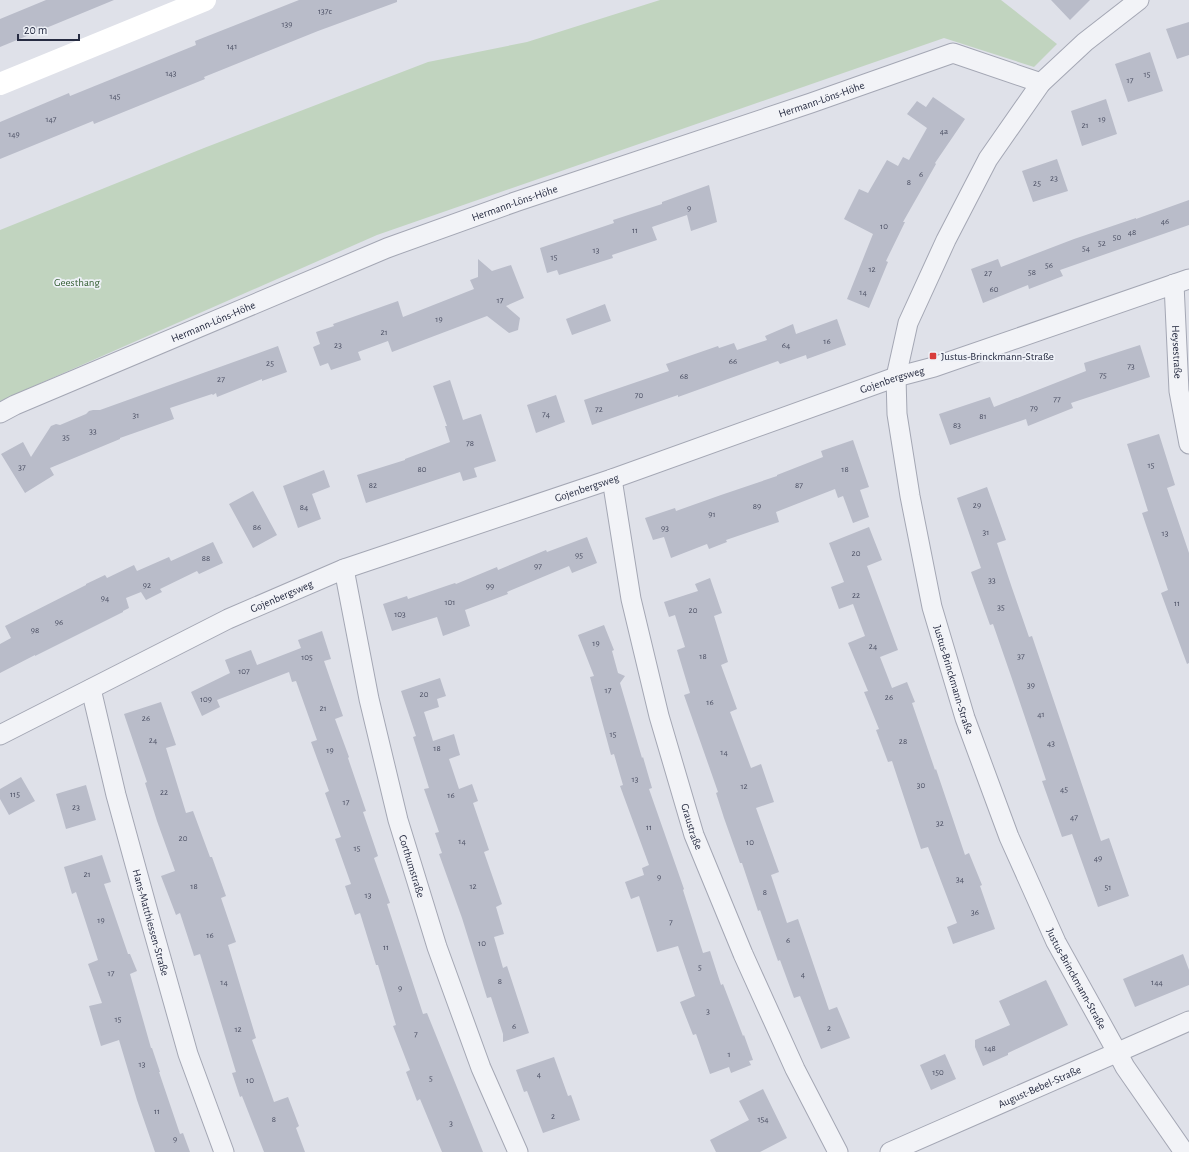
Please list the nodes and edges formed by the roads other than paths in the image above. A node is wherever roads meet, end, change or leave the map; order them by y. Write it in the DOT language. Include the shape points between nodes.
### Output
graph roads {
  1 [pos="205,0"];
  2 [pos="1139,0"];
  3 [pos="1041,83"];
  4 [pos="0,84"];
  5 [pos="1181,281"];
  6 [pos="896,377"];
  7 [pos="0,413"];
  8 [pos="1189,444"];
  9 [pos="612,479"];
  10 [pos="344,569"];
  11 [pos="91,689"];
  12 [pos="0,735"];
  13 [pos="1189,1021"];
  14 [pos="1117,1052"];
  15 [pos="224,1152"];
  16 [pos="518,1152"];
  17 [pos="838,1152"];
  18 [pos="890,1152"];
  19 [pos="1184,1152"];
  1 -- 4 [label="main road"];
  2 -- 3 [label="street, Justus-Brinckmann-Straße" via="1085,42"];
  3 -- 6 [label="street, Justus-Brinckmann-Straße" via="988,159 946,240 908,323"];
  3 -- 7 [label="street, Hermann-Löns-Höhe" via="953,53 387,248"];
  5 -- 6 [label="street, Gojenbergsweg" via="941,364"];
  5 -- 8 [label="street, Heysestraße" via="1179,391"];
  6 -- 9 [label="street, Gojenbergsweg"];
  6 -- 14 [label="street, Justus-Brinckmann-Straße" via="897,414 932,607 965,718 1009,837 1056,942"];
  9 -- 10 [label="street, Gojenbergsweg"];
  9 -- 17 [label="street, Graustraße" via="631,599 659,716 694,835 743,954 795,1069"];
  10 -- 11 [label="street, Gojenbergsweg" via="228,619"];
  10 -- 16 [label="street, Corthumstraße" via="369,699 398,820 437,946 470,1040"];
  11 -- 12 [label="street, Gojenbergsweg"];
  11 -- 15 [label="street, Hans-Matthiessen-Straße" via="116,795 186,1047"];
  13 -- 14 [label="street, August-Bebel-Straße"];
  14 -- 18 [label="street, August-Bebel-Straße"];
  14 -- 19 [label="street, Justus-Brinckmann-Straße"];
}
